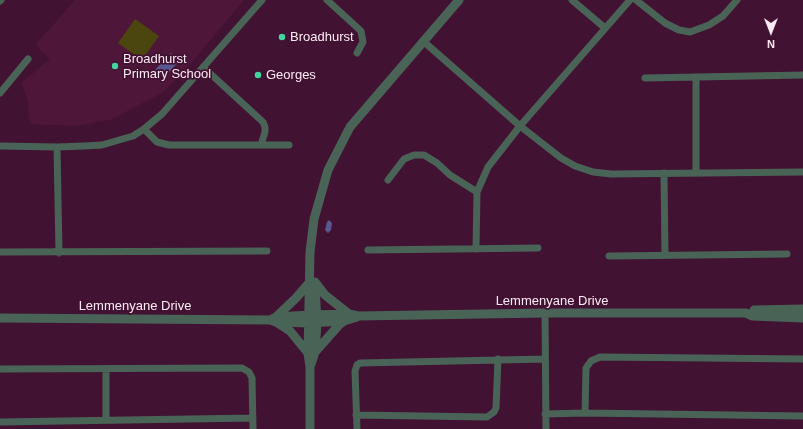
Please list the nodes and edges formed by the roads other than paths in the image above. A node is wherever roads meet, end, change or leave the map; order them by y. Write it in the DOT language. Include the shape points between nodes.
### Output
graph roads {
  1 [pos="262,0"];
  2 [pos="327,0"];
  3 [pos="459,0"];
  4 [pos="572,0"];
  5 [pos="630,0"];
  6 [pos="636,0"];
  7 [pos="736,0"];
  8 [pos="605,28"];
  9 [pos="423,42"];
  10 [pos="357,52"];
  11 [pos="28,58"];
  12 [pos="203,67"];
  13 [pos="803,75"];
  14 [pos="696,77"];
  15 [pos="645,78"];
  16 [pos="0,93"];
  17 [pos="520,126"];
  18 [pos="144,129"];
  19 [pos="261,145"];
  20 [pos="289,145"];
  21 [pos="0,146"];
  22 [pos="57,147"];
  23 [pos="803,172"];
  24 [pos="664,173"];
  25 [pos="696,173"];
  26 [pos="388,180"];
  27 [pos="477,192"];
  28 [pos="538,248"];
  29 [pos="368,250"];
  30 [pos="476,250"];
  31 [pos="267,251"];
  32 [pos="0,252"];
  33 [pos="58,253"];
  34 [pos="787,254"];
  35 [pos="665,255"];
  36 [pos="609,256"];
  37 [pos="312,283"];
  38 [pos="803,309"];
  39 [pos="545,313"];
  40 [pos="746,313"];
  41 [pos="0,318"];
  42 [pos="346,318"];
  43 [pos="803,318"];
  44 [pos="313,319"];
  45 [pos="274,320"];
  46 [pos="311,353"];
  47 [pos="498,359"];
  48 [pos="545,359"];
  49 [pos="803,359"];
  50 [pos="106,368"];
  51 [pos="0,369"];
  52 [pos="585,413"];
  53 [pos="545,414"];
  54 [pos="356,415"];
  55 [pos="803,416"];
  56 [pos="253,418"];
  57 [pos="106,420"];
  58 [pos="0,422"];
  59 [pos="253,429"];
  60 [pos="310,429"];
  61 [pos="357,429"];
  62 [pos="546,429"];
  1 -- 12 [label="street"];
  2 -- 10 [label="street" via="362,31 363,42"];
  3 -- 9 [label="street"];
  4 -- 8 [label="street"];
  5 -- 8 [label="street"];
  6 -- 7 [label="street" via="665,22 679,30 690,32 723,16"];
  8 -- 17 [label="street"];
  9 -- 17 [label="street"];
  9 -- 37 [label="street" via="350,127 328,170 314,219 310,252"];
  11 -- 16 [label="street"];
  12 -- 18 [label="street" via="162,114"];
  12 -- 19 [label="street" via="263,122 265,132"];
  13 -- 14 [label="street"];
  14 -- 15 [label="street"];
  14 -- 25 [label="street"];
  17 -- 24 [label="street" via="562,158 593,172"];
  17 -- 27 [label="street" via="488,167"];
  18 -- 19 [label="street" via="163,145"];
  18 -- 22 [label="street" via="133,136 102,145"];
  19 -- 20 [label="street"];
  21 -- 22 [label="street"];
  22 -- 33 [label="street"];
  23 -- 25 [label="street"];
  24 -- 25 [label="street"];
  24 -- 35 [label="street"];
  26 -- 27 [label="street" via="404,159 424,155"];
  27 -- 30 [label="street"];
  28 -- 30 [label="street"];
  29 -- 30 [label="street"];
  31 -- 33 [label="street"];
  32 -- 33 [label="street"];
  34 -- 35 [label="street"];
  35 -- 36 [label="street"];
  37 -- 42 [label="street"];
  37 -- 44 [label="street"];
  37 -- 45 [label="street"];
  38 -- 40 [label="street, Lemmenyane Drive" via="751,310"];
  39 -- 40 [label="street, Lemmenyane Drive"];
  39 -- 42 [label="street, Lemmenyane Drive"];
  39 -- 48 [label="street"];
  40 -- 43 [label="street, Lemmenyane Drive" via="752,316"];
  41 -- 45 [label="street, Lemmenyane Drive"];
  42 -- 44 [label="street, Lemmenyane Drive"];
  42 -- 46 [label="street" via="323,345"];
  44 -- 45 [label="street, Lemmenyane Drive"];
  44 -- 46 [label="street"];
  45 -- 46 [label="street" via="290,331"];
  46 -- 60 [label="street"];
  47 -- 48 [label="street"];
  47 -- 54 [label="street" via="360,363 355,371"];
  47 -- 54 [label="street" via="496,408 487,417"];
  48 -- 53 [label="street"];
  49 -- 52 [label="street" via="600,357 591,361 586,368"];
  50 -- 51 [label="street"];
  50 -- 56 [label="street" via="242,368 249,372 252,378"];
  50 -- 57 [label="street"];
  52 -- 53 [label="street"];
  52 -- 55 [label="street"];
  53 -- 62 [label="street"];
  54 -- 61 [label="street"];
  56 -- 57 [label="street"];
  56 -- 59 [label="street"];
  57 -- 58 [label="street"];
}
